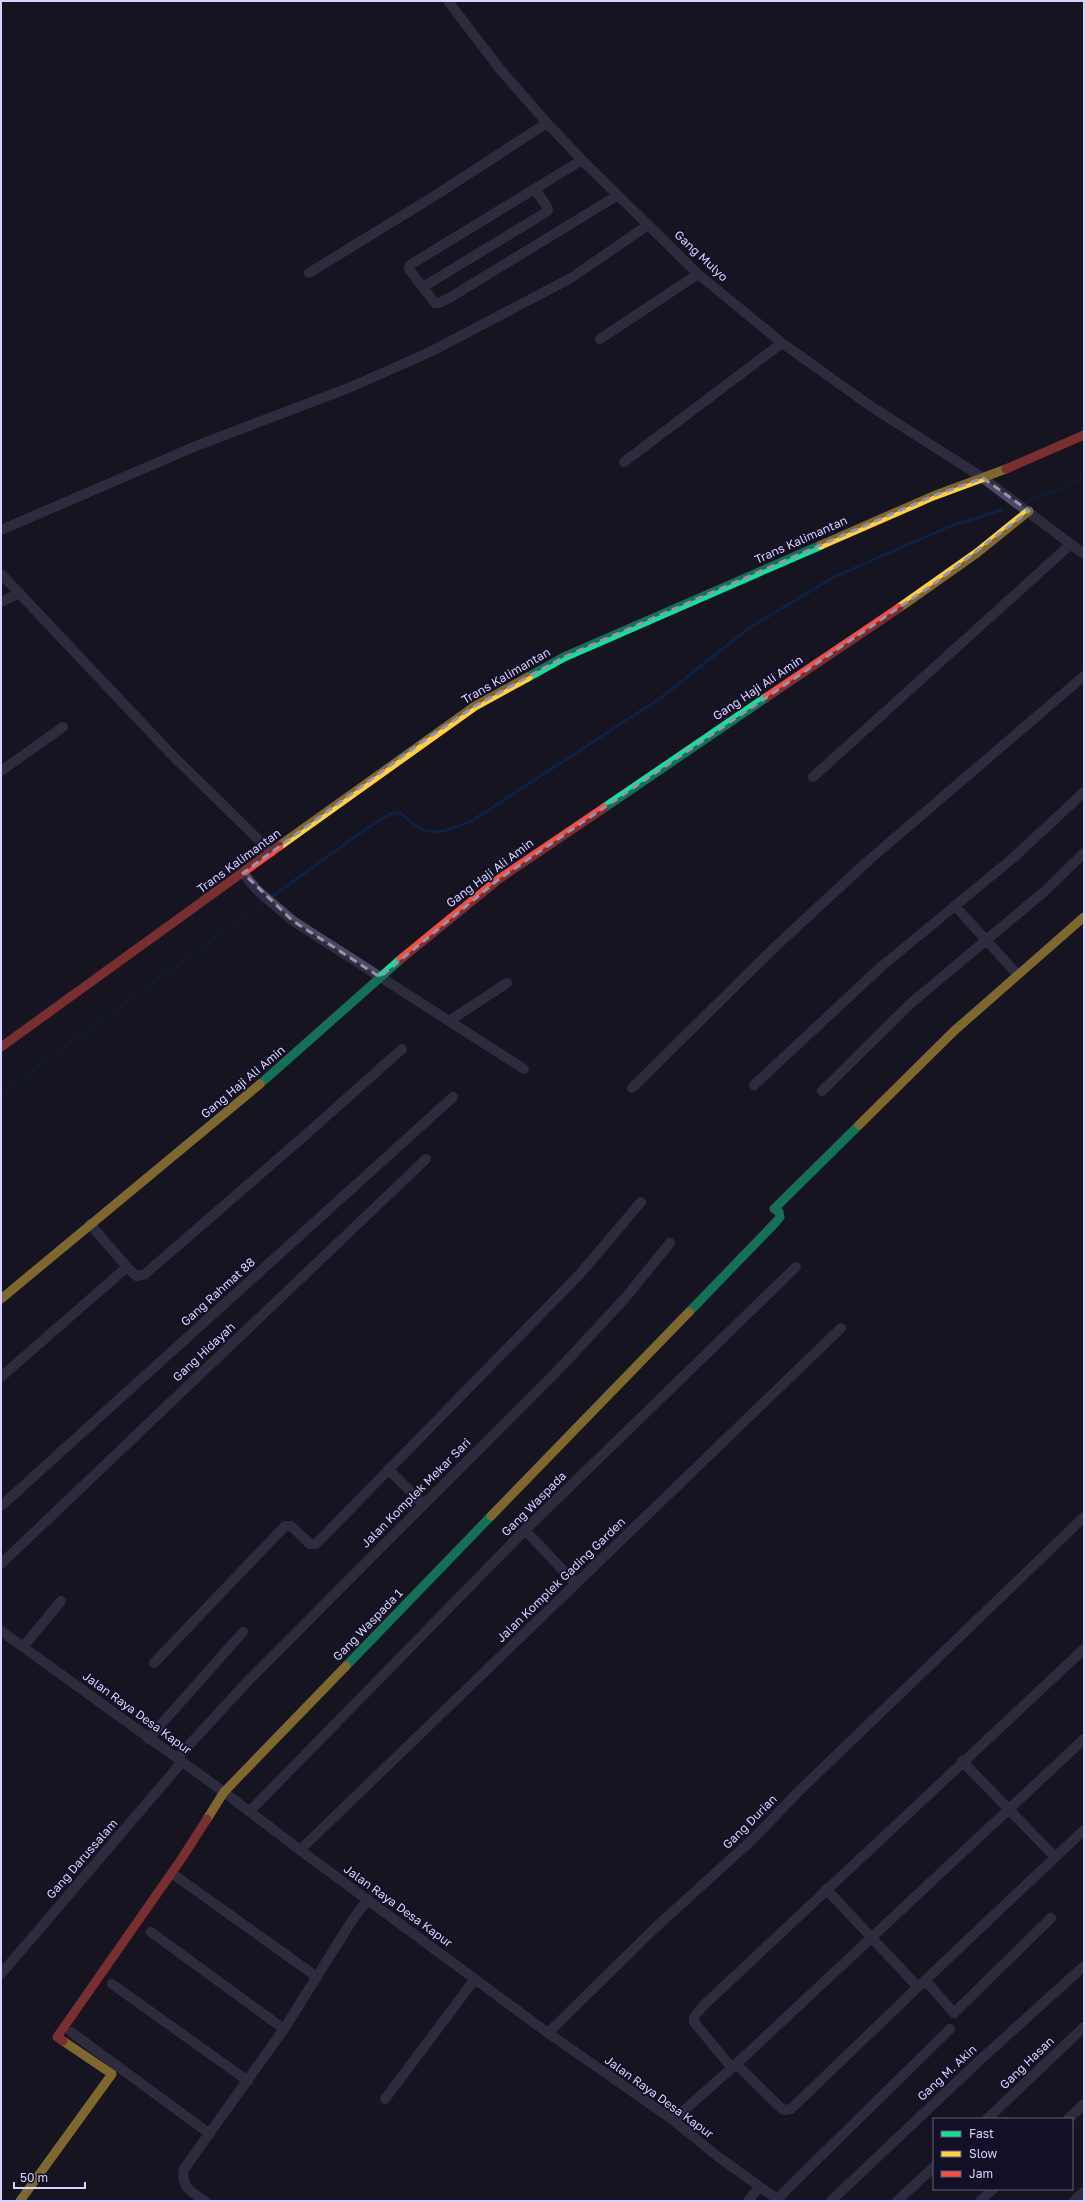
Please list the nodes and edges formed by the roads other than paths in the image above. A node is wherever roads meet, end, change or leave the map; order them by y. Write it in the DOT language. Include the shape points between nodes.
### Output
graph roads {
  1 [pos="448,1"];
  2 [pos="547,123"];
  3 [pos="582,160"];
  4 [pos="535,188"];
  5 [pos="618,195"];
  6 [pos="648,224"];
  7 [pos="309,273"];
  8 [pos="698,274"];
  9 [pos="423,287"];
  10 [pos="600,339"];
  11 [pos="782,343"];
  12 [pos="1084,435"];
  13 [pos="624,462"];
  14 [pos="983,478"];
  15 [pos="1026,509"];
  16 [pos="1,530"];
  17 [pos="1071,544"];
  18 [pos="1084,554"];
  19 [pos="1,574"];
  20 [pos="20,594"];
  21 [pos="1,602"];
  22 [pos="1084,676"];
  23 [pos="62,727"];
  24 [pos="1,771"];
  25 [pos="813,778"];
  26 [pos="1084,792"];
  27 [pos="271,852"];
  28 [pos="1084,854"];
  29 [pos="243,873"];
  30 [pos="955,906"];
  31 [pos="1084,917"];
  32 [pos="987,940"];
  33 [pos="1017,974"];
  34 [pos="380,977"];
  35 [pos="507,983"];
  36 [pos="449,1021"];
  37 [pos="1,1047"];
  38 [pos="402,1049"];
  39 [pos="524,1069"];
  40 [pos="754,1085"];
  41 [pos="632,1088"];
  42 [pos="822,1091"];
  43 [pos="454,1097"];
  44 [pos="426,1159"];
  45 [pos="641,1202"];
  46 [pos="90,1224"];
  47 [pos="670,1243"];
  48 [pos="127,1267"];
  49 [pos="796,1267"];
  50 [pos="1,1299"];
  51 [pos="841,1328"];
  52 [pos="1,1377"];
  53 [pos="388,1469"];
  54 [pos="423,1504"];
  55 [pos="1,1506"];
  56 [pos="1084,1517"];
  57 [pos="525,1530"];
  58 [pos="1,1564"];
  59 [pos="576,1584"];
  60 [pos="61,1601"];
  61 [pos="1,1631"];
  62 [pos="243,1632"];
  63 [pos="23,1647"];
  64 [pos="1084,1649"];
  65 [pos="154,1663"];
  66 [pos="148,1739"];
  67 [pos="1084,1739"];
  68 [pos="180,1760"];
  69 [pos="962,1761"];
  70 [pos="224,1792"];
  71 [pos="1009,1809"];
  72 [pos="249,1812"];
  73 [pos="1084,1830"];
  74 [pos="300,1850"];
  75 [pos="1055,1857"];
  76 [pos="177,1878"];
  77 [pos="826,1889"];
  78 [pos="368,1899"];
  79 [pos="1051,1918"];
  80 [pos="151,1932"];
  81 [pos="870,1937"];
  82 [pos="1084,1966"];
  83 [pos="1,1974"];
  84 [pos="317,1977"];
  85 [pos="475,1979"];
  86 [pos="112,1984"];
  87 [pos="922,1984"];
  88 [pos="1084,2027"];
  89 [pos="284,2029"];
  90 [pos="950,2029"];
  91 [pos="71,2032"];
  92 [pos="548,2032"];
  93 [pos="734,2066"];
  94 [pos="248,2081"];
  95 [pos="385,2099"];
  96 [pos="1084,2104"];
  97 [pos="988,2118"];
  98 [pos="1069,2118"];
  99 [pos="673,2120"];
  100 [pos="210,2134"];
  101 [pos="933,2168"];
  102 [pos="759,2187"];
  103 [pos="992,2190"];
  104 [pos="1084,2192"];
  105 [pos="778,2200"];
  106 [pos="20,2201"];
  107 [pos="205,2201"];
  108 [pos="748,2201"];
  109 [pos="831,2201"];
  110 [pos="897,2201"];
  111 [pos="980,2201"];
  112 [pos="1074,2201"];
  1 -- 2 [label="street, Gang Mulyo" via="499,68"];
  2 -- 3 [label="street, Gang Mulyo"];
  2 -- 7 [label="street"];
  3 -- 4 [label="street"];
  3 -- 5 [label="street, Gang Mulyo"];
  4 -- 9 [label="street" via="548,211"];
  4 -- 9 [label="street" via="410,265 409,269"];
  5 -- 6 [label="street, Gang Mulyo"];
  5 -- 9 [label="street" via="439,303 435,303"];
  6 -- 8 [label="street, Gang Mulyo"];
  6 -- 16 [label="street" via="559,285 430,352 351,386 196,446"];
  8 -- 10 [label="street"];
  8 -- 11 [label="street, Gang Mulyo"];
  11 -- 13 [label="street"];
  11 -- 14 [label="street, Gang Mulyo" via="869,405"];
  12 -- 14 [label="main road, Trans Kalimantan"];
  14 -- 15 [label="street, Gang Mulyo"];
  14 -- 27 [label="main road, Trans Kalimantan" via="933,496 619,632 522,679 475,706 425,740"];
  15 -- 17 [label="street, Gang Mulyo"];
  15 -- 34 [label="main road, Gang Haji Ali Amin" via="977,553 935,583 607,804 499,880"];
  17 -- 18 [label="street, Gang Mulyo"];
  17 -- 25 [label="street"];
  19 -- 20 [label="street"];
  20 -- 21 [label="street"];
  20 -- 27 [label="street" via="173,756"];
  22 -- 41 [label="street" via="869,860 775,947"];
  23 -- 24 [label="street"];
  26 -- 30 [label="street" via="1013,858"];
  27 -- 29 [label="main road, Trans Kalimantan"];
  28 -- 32 [label="street"];
  29 -- 34 [label="street" via="267,899 293,921"];
  29 -- 37 [label="main road, Trans Kalimantan"];
  30 -- 32 [label="street"];
  30 -- 40 [label="street" via="882,966"];
  31 -- 33 [label="main road"];
  32 -- 33 [label="street"];
  32 -- 42 [label="street" via="910,1004"];
  33 -- 70 [label="main road, Gang Waspada 1" via="954,1032 774,1209 779,1212 780,1217 776,1222"];
  34 -- 36 [label="street"];
  34 -- 46 [label="main road, Gang Haji Ali Amin" via="258,1086"];
  35 -- 36 [label="street"];
  36 -- 39 [label="street"];
  38 -- 48 [label="street" via="145,1274 136,1276"];
  43 -- 55 [label="street, Gang Rahmat 88"];
  44 -- 58 [label="street, Gang Hidayah"];
  45 -- 53 [label="street" via="579,1276"];
  46 -- 48 [label="street"];
  46 -- 50 [label="main road, Gang Haji Ali Amin"];
  47 -- 54 [label="street, Jalan Komplek Mekar Sari" via="561,1367"];
  48 -- 52 [label="street"];
  49 -- 57 [label="street, Gang Waspada"];
  51 -- 59 [label="street, Jalan Komplek Gading Garden"];
  53 -- 54 [label="street"];
  53 -- 65 [label="street" via="316,1544 310,1544 291,1526 285,1526"];
  54 -- 68 [label="street, Jalan Komplek Mekar Sari" via="248,1681"];
  56 -- 92 [label="street, Gang Durian" via="753,1839 656,1927"];
  57 -- 59 [label="street"];
  57 -- 72 [label="street, Gang Waspada"];
  59 -- 74 [label="street, Jalan Komplek Gading Garden"];
  60 -- 63 [label="street"];
  61 -- 63 [label="street, Jalan Raya Desa Kapur"];
  62 -- 66 [label="street"];
  63 -- 66 [label="street, Jalan Raya Desa Kapur"];
  64 -- 69 [label="street"];
  66 -- 68 [label="street, Jalan Raya Desa Kapur"];
  67 -- 71 [label="street"];
  68 -- 70 [label="street, Jalan Raya Desa Kapur"];
  68 -- 83 [label="street, Gang Darussalam"];
  69 -- 71 [label="street"];
  69 -- 77 [label="street"];
  70 -- 72 [label="street, Jalan Raya Desa Kapur"];
  70 -- 106 [label="main road, Gang Waspada 1" via="182,1858 57,2037 112,2074"];
  71 -- 75 [label="street"];
  71 -- 81 [label="street"];
  72 -- 74 [label="street, Jalan Raya Desa Kapur"];
  73 -- 75 [label="street"];
  74 -- 78 [label="street, Jalan Raya Desa Kapur"];
  75 -- 87 [label="street"];
  76 -- 84 [label="street"];
  77 -- 81 [label="street"];
  77 -- 93 [label="street" via="694,2017 696,2026"];
  78 -- 84 [label="street" via="352,1919"];
  78 -- 85 [label="street, Jalan Raya Desa Kapur"];
  79 -- 87 [label="street" via="954,2012"];
  80 -- 89 [label="street"];
  81 -- 87 [label="street"];
  81 -- 93 [label="street"];
  82 -- 109 [label="street, Gang M. Akin"];
  84 -- 89 [label="street"];
  85 -- 92 [label="street, Jalan Raya Desa Kapur"];
  85 -- 95 [label="street"];
  86 -- 94 [label="street"];
  87 -- 93 [label="street" via="791,2110 783,2110"];
  88 -- 97 [label="street, Gang Hasan"];
  89 -- 94 [label="street"];
  90 -- 105 [label="street"];
  91 -- 100 [label="street"];
  92 -- 99 [label="street, Jalan Raya Desa Kapur"];
  93 -- 99 [label="street"];
  94 -- 100 [label="street"];
  96 -- 98 [label="street"];
  99 -- 102 [label="street, Jalan Raya Desa Kapur"];
  100 -- 107 [label="street" via="184,2169 182,2177 188,2189"];
  101 -- 110 [label="street"];
  102 -- 105 [label="street, Jalan Raya Desa Kapur"];
  102 -- 108 [label="street"];
  103 -- 111 [label="street"];
  104 -- 112 [label="street"];
}
